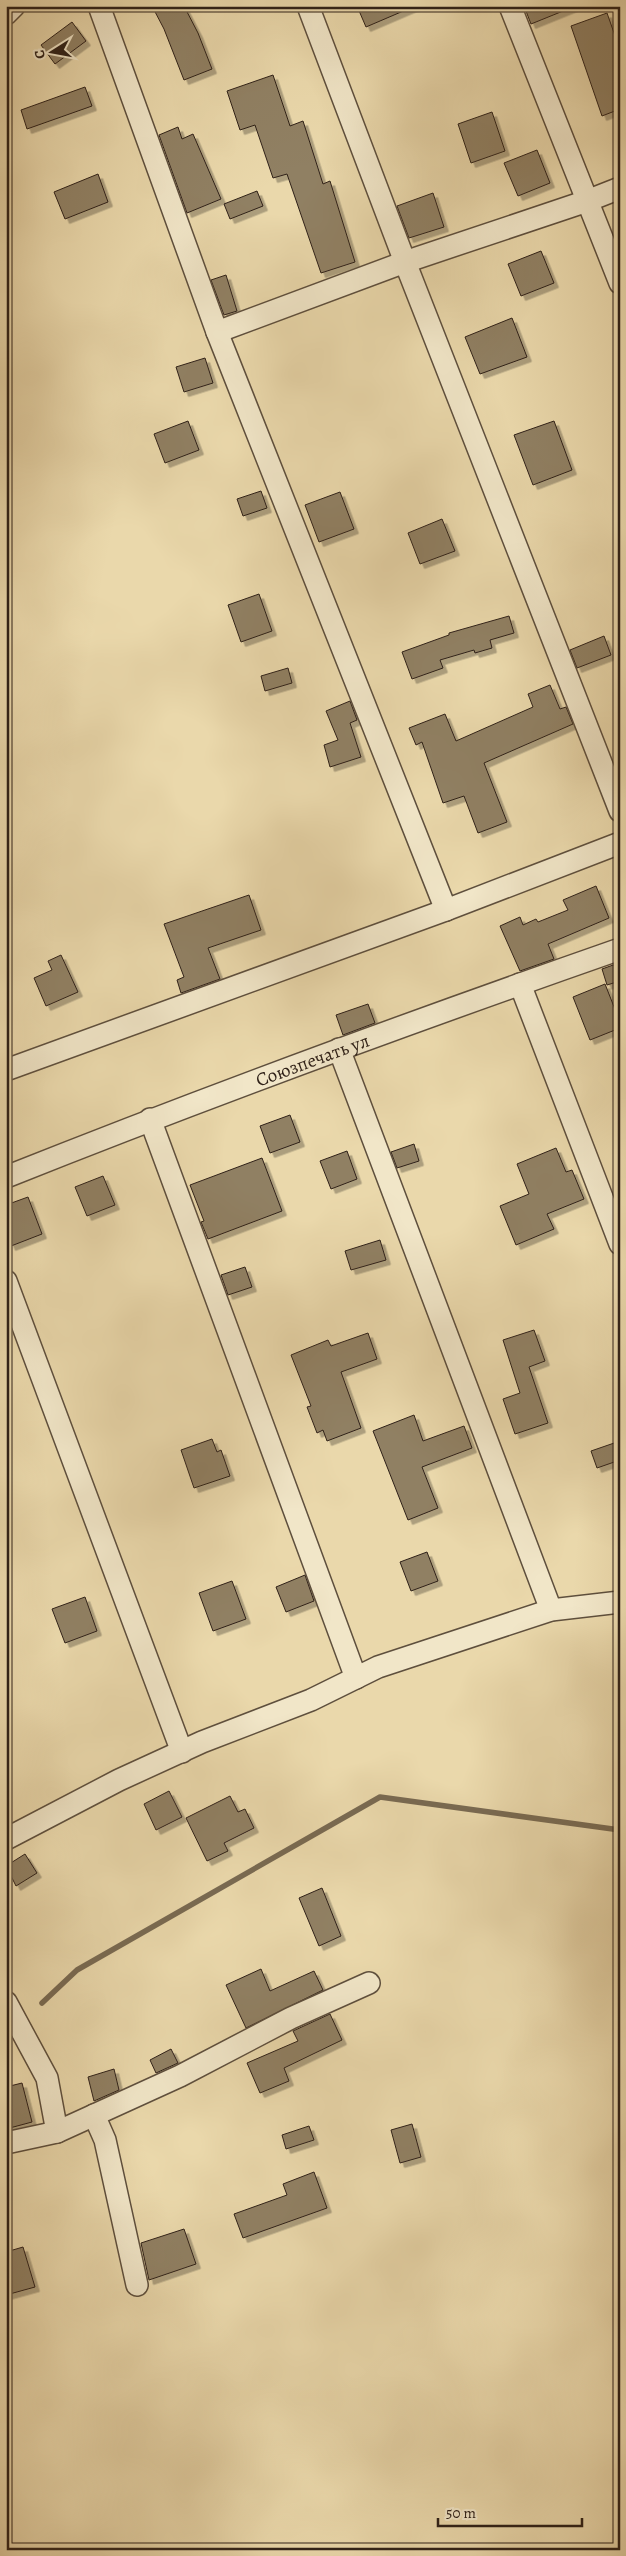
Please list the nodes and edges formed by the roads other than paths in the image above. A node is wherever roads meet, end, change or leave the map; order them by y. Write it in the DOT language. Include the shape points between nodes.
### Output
graph roads {
  1 [pos="14,6"];
  2 [pos="99,6"];
  3 [pos="308,6"];
  4 [pos="510,6"];
  5 [pos="6,14"];
  6 [pos="620,188"];
  7 [pos="587,201"];
  8 [pos="404,262"];
  9 [pos="620,283"];
  10 [pos="217,332"];
  11 [pos="620,811"];
  12 [pos="620,844"];
  13 [pos="446,910"];
  14 [pos="620,949"];
  15 [pos="520,984"];
  16 [pos="339,1049"];
  17 [pos="6,1070"];
  18 [pos="150,1119"];
  19 [pos="6,1177"];
  20 [pos="620,1244"];
  21 [pos="6,1281"];
  22 [pos="620,1602"];
  23 [pos="551,1610"];
  24 [pos="356,1678"];
  25 [pos="182,1752"];
  26 [pos="6,1839"];
  27 [pos="369,1983"];
  28 [pos="6,2002"];
  29 [pos="94,2115"];
  30 [pos="57,2132"];
  31 [pos="6,2143"];
  32 [pos="137,2285"];
  1 -- 5 [label="street"];
  2 -- 10 [label="street"];
  3 -- 8 [label="street"];
  4 -- 7 [label="street"];
  6 -- 7 [label="street"];
  7 -- 8 [label="street"];
  7 -- 9 [label="street"];
  8 -- 10 [label="street"];
  8 -- 11 [label="street"];
  10 -- 13 [label="street"];
  12 -- 13 [label="street"];
  13 -- 17 [label="street"];
  14 -- 15 [label="street, Союзпечать ул"];
  15 -- 16 [label="street, Союзпечать ул"];
  15 -- 20 [label="street"];
  16 -- 18 [label="street, Союзпечать ул"];
  16 -- 23 [label="street"];
  18 -- 19 [label="street, Союзпечать ул"];
  18 -- 24 [label="street"];
  21 -- 25 [label="street"];
  22 -- 23 [label="street"];
  23 -- 24 [label="street" via="378,1667"];
  24 -- 25 [label="street" via="311,1700"];
  25 -- 26 [label="street" via="119,1780"];
  27 -- 29 [label="street"];
  28 -- 30 [label="street" via="46,2078"];
  29 -- 30 [label="street"];
  29 -- 32 [label="street" via="105,2140"];
  30 -- 31 [label="street"];
}
